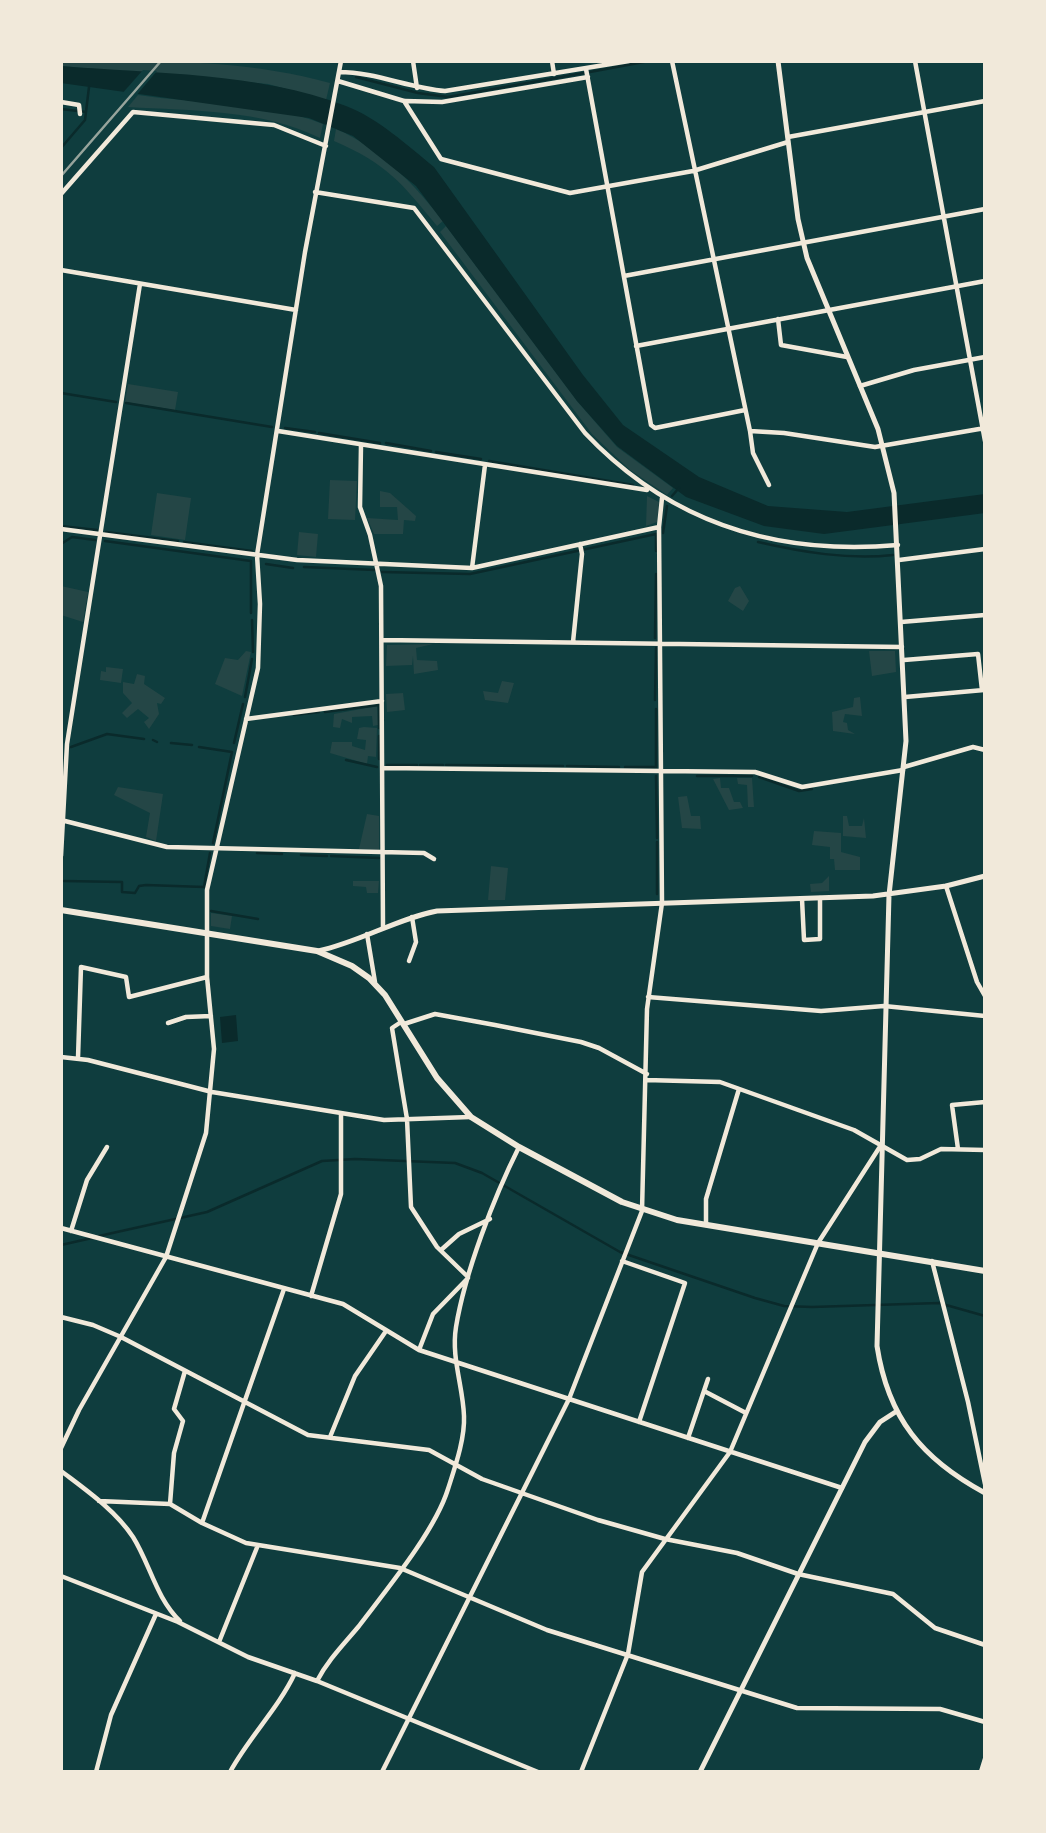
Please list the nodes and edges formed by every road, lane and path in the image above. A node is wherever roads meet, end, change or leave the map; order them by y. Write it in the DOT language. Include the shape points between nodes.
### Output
graph roads {
  1 [pos="341,61"];
  2 [pos="413,61"];
  3 [pos="552,61"];
  4 [pos="629,61"];
  5 [pos="671,61"];
  6 [pos="778,61"];
  7 [pos="915,61"];
  8 [pos="586,69"];
  9 [pos="340,72"];
  10 [pos="554,74"];
  11 [pos="588,78"];
  12 [pos="338,84"];
  13 [pos="417,89"];
  14 [pos="404,101"];
  15 [pos="985,101"];
  16 [pos="61,102"];
  17 [pos="80,111"];
  18 [pos="924,112"];
  19 [pos="788,139"];
  20 [pos="326,146"];
  21 [pos="693,171"];
  22 [pos="608,186"];
  23 [pos="315,192"];
  24 [pos="61,194"];
  25 [pos="985,209"];
  26 [pos="943,217"];
  27 [pos="802,242"];
  28 [pos="714,260"];
  29 [pos="61,270"];
  30 [pos="624,276"];
  31 [pos="985,281"];
  32 [pos="140,284"];
  33 [pos="956,286"];
  34 [pos="296,310"];
  35 [pos="827,310"];
  36 [pos="778,319"];
  37 [pos="730,328"];
  38 [pos="636,345"];
  39 [pos="847,357"];
  40 [pos="985,357"];
  41 [pos="970,360"];
  42 [pos="860,386"];
  43 [pos="745,410"];
  44 [pos="984,428"];
  45 [pos="278,431"];
  46 [pos="750,431"];
  47 [pos="985,441"];
  48 [pos="361,445"];
  49 [pos="884,446"];
  50 [pos="485,464"];
  51 [pos="769,485"];
  52 [pos="651,491"];
  53 [pos="662,498"];
  54 [pos="659,527"];
  55 [pos="61,529"];
  56 [pos="101,534"];
  57 [pos="898,543"];
  58 [pos="581,545"];
  59 [pos="985,549"];
  60 [pos="257,555"];
  61 [pos="899,560"];
  62 [pos="378,565"];
  63 [pos="472,568"];
  64 [pos="985,615"];
  65 [pos="901,622"];
  66 [pos="382,640"];
  67 [pos="573,642"];
  68 [pos="661,644"];
  69 [pos="903,647"];
  70 [pos="904,660"];
  71 [pos="984,690"];
  72 [pos="905,697"];
  73 [pos="382,701"];
  74 [pos="246,719"];
  75 [pos="985,750"];
  76 [pos="383,768"];
  77 [pos="904,769"];
  78 [pos="660,771"];
  79 [pos="65,821"];
  80 [pos="216,848"];
  81 [pos="384,853"];
  82 [pos="61,856"];
  83 [pos="434,859"];
  84 [pos="985,876"];
  85 [pos="946,886"];
  86 [pos="889,895"];
  87 [pos="820,898"];
  88 [pos="802,899"];
  89 [pos="662,903"];
  90 [pos="61,910"];
  91 [pos="412,916"];
  92 [pos="383,928"];
  93 [pos="207,933"];
  94 [pos="367,934"];
  95 [pos="317,951"];
  96 [pos="409,961"];
  97 [pos="207,977"];
  98 [pos="375,985"];
  99 [pos="985,996"];
  100 [pos="648,998"];
  101 [pos="884,1006"];
  102 [pos="211,1016"];
  103 [pos="985,1016"];
  104 [pos="402,1023"];
  105 [pos="168,1024"];
  106 [pos="61,1056"];
  107 [pos="78,1058"];
  108 [pos="647,1077"];
  109 [pos="739,1089"];
  110 [pos="212,1092"];
  111 [pos="985,1102"];
  112 [pos="341,1114"];
  113 [pos="471,1117"];
  114 [pos="407,1119"];
  115 [pos="881,1145"];
  116 [pos="107,1147"];
  117 [pos="519,1147"];
  118 [pos="958,1149"];
  119 [pos="985,1150"];
  120 [pos="642,1211"];
  121 [pos="490,1219"];
  122 [pos="706,1225"];
  123 [pos="61,1228"];
  124 [pos="72,1231"];
  125 [pos="818,1243"];
  126 [pos="441,1250"];
  127 [pos="877,1252"];
  128 [pos="166,1257"];
  129 [pos="623,1259"];
  130 [pos="932,1261"];
  131 [pos="985,1271"];
  132 [pos="468,1277"];
  133 [pos="284,1289"];
  134 [pos="311,1296"];
  135 [pos="61,1317"];
  136 [pos="386,1331"];
  137 [pos="121,1337"];
  138 [pos="419,1350"];
  139 [pos="454,1362"];
  140 [pos="186,1370"];
  141 [pos="708,1379"];
  142 [pos="704,1391"];
  143 [pos="569,1399"];
  144 [pos="244,1401"];
  145 [pos="897,1410"];
  146 [pos="746,1413"];
  147 [pos="639,1422"];
  148 [pos="330,1437"];
  149 [pos="688,1438"];
  150 [pos="61,1448"];
  151 [pos="730,1452"];
  152 [pos="454,1466"];
  153 [pos="61,1471"];
  154 [pos="985,1485"];
  155 [pos="842,1488"];
  156 [pos="523,1492"];
  157 [pos="985,1493"];
  158 [pos="99,1501"];
  159 [pos="170,1504"];
  160 [pos="202,1523"];
  161 [pos="665,1539"];
  162 [pos="258,1545"];
  163 [pos="400,1568"];
  164 [pos="798,1574"];
  165 [pos="61,1576"];
  166 [pos="469,1598"];
  167 [pos="156,1614"];
  168 [pos="184,1625"];
  169 [pos="219,1642"];
  170 [pos="985,1645"];
  171 [pos="628,1654"];
  172 [pos="295,1673"];
  173 [pos="317,1681"];
  174 [pos="740,1691"];
  175 [pos="408,1719"];
  176 [pos="985,1721"];
  177 [pos="985,1759"];
  178 [pos="96,1772"];
  179 [pos="230,1772"];
  180 [pos="382,1772"];
  181 [pos="538,1772"];
  182 [pos="581,1772"];
  183 [pos="700,1772"];
  184 [pos="981,1772"];
  1 -- 9 [label="street"];
  2 -- 13 [label="street"];
  3 -- 10 [label="street"];
  4 -- 8 [label="street"];
  5 -- 21 [label="street"];
  6 -- 19 [label="street"];
  7 -- 18 [label="street"];
  8 -- 10 [label="street"];
  8 -- 11 [label="street"];
  9 -- 12 [label="street"];
  9 -- 13 [label="street" via="357,72"];
  10 -- 13 [label="street" via="459,90"];
  11 -- 14 [label="street" via="442,102"];
  11 -- 22 [label="street"];
  12 -- 14 [label="street"];
  12 -- 20 [label="street"];
  14 -- 22 [label="street" via="441,159 570,193"];
  15 -- 18 [label="street"];
  16 -- 17 [label="street"];
  18 -- 19 [label="street"];
  18 -- 26 [label="street"];
  19 -- 21 [label="street"];
  19 -- 27 [label="street"];
  20 -- 23 [label="street"];
  20 -- 24 [label="street" via="274,125 133,113"];
  21 -- 22 [label="street"];
  21 -- 28 [label="street"];
  22 -- 30 [label="street"];
  23 -- 34 [label="street"];
  23 -- 52 [label="street" via="414,208 585,433"];
  25 -- 26 [label="street"];
  26 -- 27 [label="street"];
  26 -- 33 [label="street"];
  27 -- 28 [label="street"];
  27 -- 35 [label="street"];
  28 -- 30 [label="street"];
  28 -- 37 [label="street"];
  29 -- 32 [label="street"];
  30 -- 38 [label="street"];
  31 -- 33 [label="street"];
  32 -- 34 [label="street"];
  32 -- 56 [label="street"];
  33 -- 35 [label="street"];
  33 -- 41 [label="street"];
  34 -- 45 [label="street"];
  35 -- 36 [label="street"];
  35 -- 39 [label="street"];
  36 -- 37 [label="street"];
  36 -- 39 [label="street" via="781,345"];
  37 -- 38 [label="street"];
  37 -- 43 [label="street"];
  38 -- 43 [label="street" via="654,428"];
  39 -- 42 [label="street"];
  40 -- 41 [label="street"];
  41 -- 42 [label="street"];
  41 -- 44 [label="street"];
  42 -- 49 [label="street"];
  43 -- 46 [label="street"];
  44 -- 47 [label="street"];
  44 -- 49 [label="street"];
  45 -- 48 [label="street"];
  45 -- 60 [label="street"];
  46 -- 49 [label="street"];
  46 -- 51 [label="street" via="753,453"];
  48 -- 50 [label="street"];
  48 -- 62 [label="street" via="360,507"];
  49 -- 57 [label="street"];
  50 -- 52 [label="street"];
  50 -- 63 [label="street"];
  52 -- 53 [label="street"];
  53 -- 54 [label="street"];
  53 -- 57 [label="street" via="755,537 802,546 866,548"];
  54 -- 58 [label="street"];
  54 -- 68 [label="street"];
  55 -- 56 [label="street"];
  56 -- 60 [label="street"];
  56 -- 79 [label="street" via="67,744"];
  57 -- 61 [label="street"];
  58 -- 63 [label="street"];
  58 -- 67 [label="street"];
  59 -- 61 [label="street"];
  60 -- 62 [label="street"];
  60 -- 74 [label="street" via="260,655"];
  61 -- 65 [label="street"];
  62 -- 63 [label="street"];
  62 -- 66 [label="street"];
  64 -- 65 [label="street"];
  65 -- 69 [label="street"];
  66 -- 67 [label="street"];
  66 -- 73 [label="street"];
  67 -- 68 [label="street"];
  68 -- 69 [label="street"];
  68 -- 78 [label="street"];
  69 -- 70 [label="street"];
  70 -- 71 [label="street" via="978,654"];
  70 -- 72 [label="street"];
  71 -- 72 [label="street"];
  72 -- 77 [label="street"];
  73 -- 74 [label="street"];
  73 -- 76 [label="street"];
  74 -- 80 [label="street"];
  75 -- 77 [label="street" via="973,747"];
  76 -- 78 [label="street"];
  76 -- 81 [label="street"];
  77 -- 78 [label="street" via="802,787 755,772"];
  77 -- 86 [label="street"];
  78 -- 89 [label="street"];
  79 -- 80 [label="street" via="167,846"];
  79 -- 82 [label="street"];
  80 -- 81 [label="street"];
  80 -- 93 [label="street" via="207,890"];
  81 -- 83 [label="street" via="424,853"];
  81 -- 92 [label="street"];
  84 -- 85 [label="street"];
  85 -- 86 [label="street"];
  85 -- 99 [label="street" via="976,982"];
  86 -- 87 [label="street"];
  86 -- 101 [label="street"];
  87 -- 88 [label="street"];
  87 -- 88 [label="street" via="820,939 804,940"];
  88 -- 89 [label="street"];
  89 -- 91 [label="street" via="449,910"];
  89 -- 100 [label="street"];
  90 -- 93 [label="main road"];
  91 -- 92 [label="street"];
  91 -- 96 [label="street" via="416,942"];
  92 -- 94 [label="street"];
  93 -- 95 [label="main road"];
  93 -- 97 [label="street"];
  94 -- 95 [label="street"];
  94 -- 98 [label="street"];
  95 -- 98 [label="main road" via="352,966"];
  97 -- 102 [label="street"];
  97 -- 107 [label="street" via="129,998 126,977 81,967"];
  98 -- 104 [label="main road"];
  100 -- 101 [label="street" via="821,1012"];
  100 -- 108 [label="street"];
  101 -- 103 [label="street"];
  101 -- 115 [label="street"];
  102 -- 105 [label="street" via="186,1017"];
  102 -- 110 [label="street"];
  104 -- 108 [label="street" via="435,1014 580,1042"];
  104 -- 113 [label="main road" via="437,1079"];
  104 -- 114 [label="street" via="392,1028"];
  106 -- 107 [label="street"];
  107 -- 110 [label="street"];
  108 -- 109 [label="street" via="712,1081"];
  108 -- 120 [label="street"];
  109 -- 115 [label="street" via="855,1130"];
  109 -- 122 [label="street" via="706,1199"];
  110 -- 112 [label="street"];
  110 -- 128 [label="street" via="206,1133"];
  111 -- 118 [label="street" via="952,1105"];
  112 -- 114 [label="street"];
  112 -- 134 [label="street" via="341,1194"];
  113 -- 114 [label="street"];
  113 -- 117 [label="main road"];
  114 -- 126 [label="street" via="411,1207"];
  115 -- 118 [label="street" via="907,1160 920,1160 941,1149"];
  115 -- 125 [label="street"];
  115 -- 127 [label="street"];
  116 -- 124 [label="street" via="87,1180"];
  117 -- 120 [label="main road"];
  117 -- 121 [label="street"];
  118 -- 119 [label="street"];
  120 -- 122 [label="main road"];
  120 -- 129 [label="street"];
  121 -- 126 [label="street" via="459,1234"];
  121 -- 132 [label="street"];
  122 -- 125 [label="main road"];
  123 -- 124 [label="street"];
  124 -- 128 [label="street"];
  125 -- 127 [label="main road"];
  125 -- 146 [label="street"];
  126 -- 132 [label="street"];
  127 -- 130 [label="main road"];
  127 -- 145 [label="street" via="877,1346 884,1381"];
  128 -- 133 [label="street"];
  128 -- 137 [label="street"];
  129 -- 143 [label="street"];
  129 -- 147 [label="street" via="685,1283"];
  130 -- 131 [label="main road"];
  130 -- 154 [label="street"];
  132 -- 138 [label="street" via="433,1314"];
  132 -- 139 [label="street" via="456,1328"];
  133 -- 134 [label="street"];
  133 -- 144 [label="street"];
  134 -- 136 [label="street" via="343,1304"];
  135 -- 137 [label="street"];
  136 -- 138 [label="street"];
  136 -- 148 [label="street" via="355,1376"];
  137 -- 140 [label="street"];
  137 -- 150 [label="street"];
  138 -- 139 [label="street"];
  139 -- 143 [label="street"];
  139 -- 152 [label="street" via="464,1417"];
  140 -- 144 [label="street"];
  140 -- 159 [label="street" via="174,1409 183,1421 174,1453"];
  141 -- 142 [label="street"];
  142 -- 146 [label="street"];
  142 -- 149 [label="street"];
  143 -- 147 [label="street"];
  143 -- 156 [label="street"];
  144 -- 148 [label="street" via="308,1435"];
  144 -- 160 [label="street"];
  145 -- 155 [label="street" via="872,1430"];
  145 -- 157 [label="street" via="933,1460"];
  146 -- 151 [label="street"];
  147 -- 149 [label="street"];
  148 -- 152 [label="street" via="429,1450"];
  149 -- 151 [label="street"];
  151 -- 155 [label="street"];
  151 -- 161 [label="street"];
  152 -- 156 [label="street"];
  152 -- 163 [label="street" via="438,1514"];
  153 -- 158 [label="street"];
  155 -- 164 [label="street"];
  156 -- 161 [label="street"];
  156 -- 166 [label="street"];
  158 -- 159 [label="street"];
  158 -- 168 [label="street" via="129,1531 157,1589"];
  159 -- 160 [label="street"];
  160 -- 162 [label="street"];
  161 -- 164 [label="street" via="737,1553"];
  161 -- 171 [label="street" via="642,1572"];
  162 -- 163 [label="street"];
  162 -- 169 [label="street"];
  163 -- 166 [label="street"];
  163 -- 173 [label="street"];
  164 -- 170 [label="street" via="893,1594 935,1628"];
  164 -- 174 [label="street"];
  165 -- 167 [label="street"];
  166 -- 171 [label="street" via="547,1630"];
  166 -- 175 [label="street"];
  167 -- 168 [label="street"];
  167 -- 178 [label="street" via="111,1715"];
  168 -- 169 [label="street"];
  169 -- 172 [label="street"];
  171 -- 174 [label="street"];
  171 -- 182 [label="street"];
  172 -- 173 [label="street"];
  172 -- 179 [label="street"];
  173 -- 175 [label="street"];
  174 -- 176 [label="street" via="797,1708 940,1709"];
  174 -- 183 [label="street"];
  175 -- 180 [label="street"];
  175 -- 181 [label="street"];
  177 -- 184 [label="street"];
}
